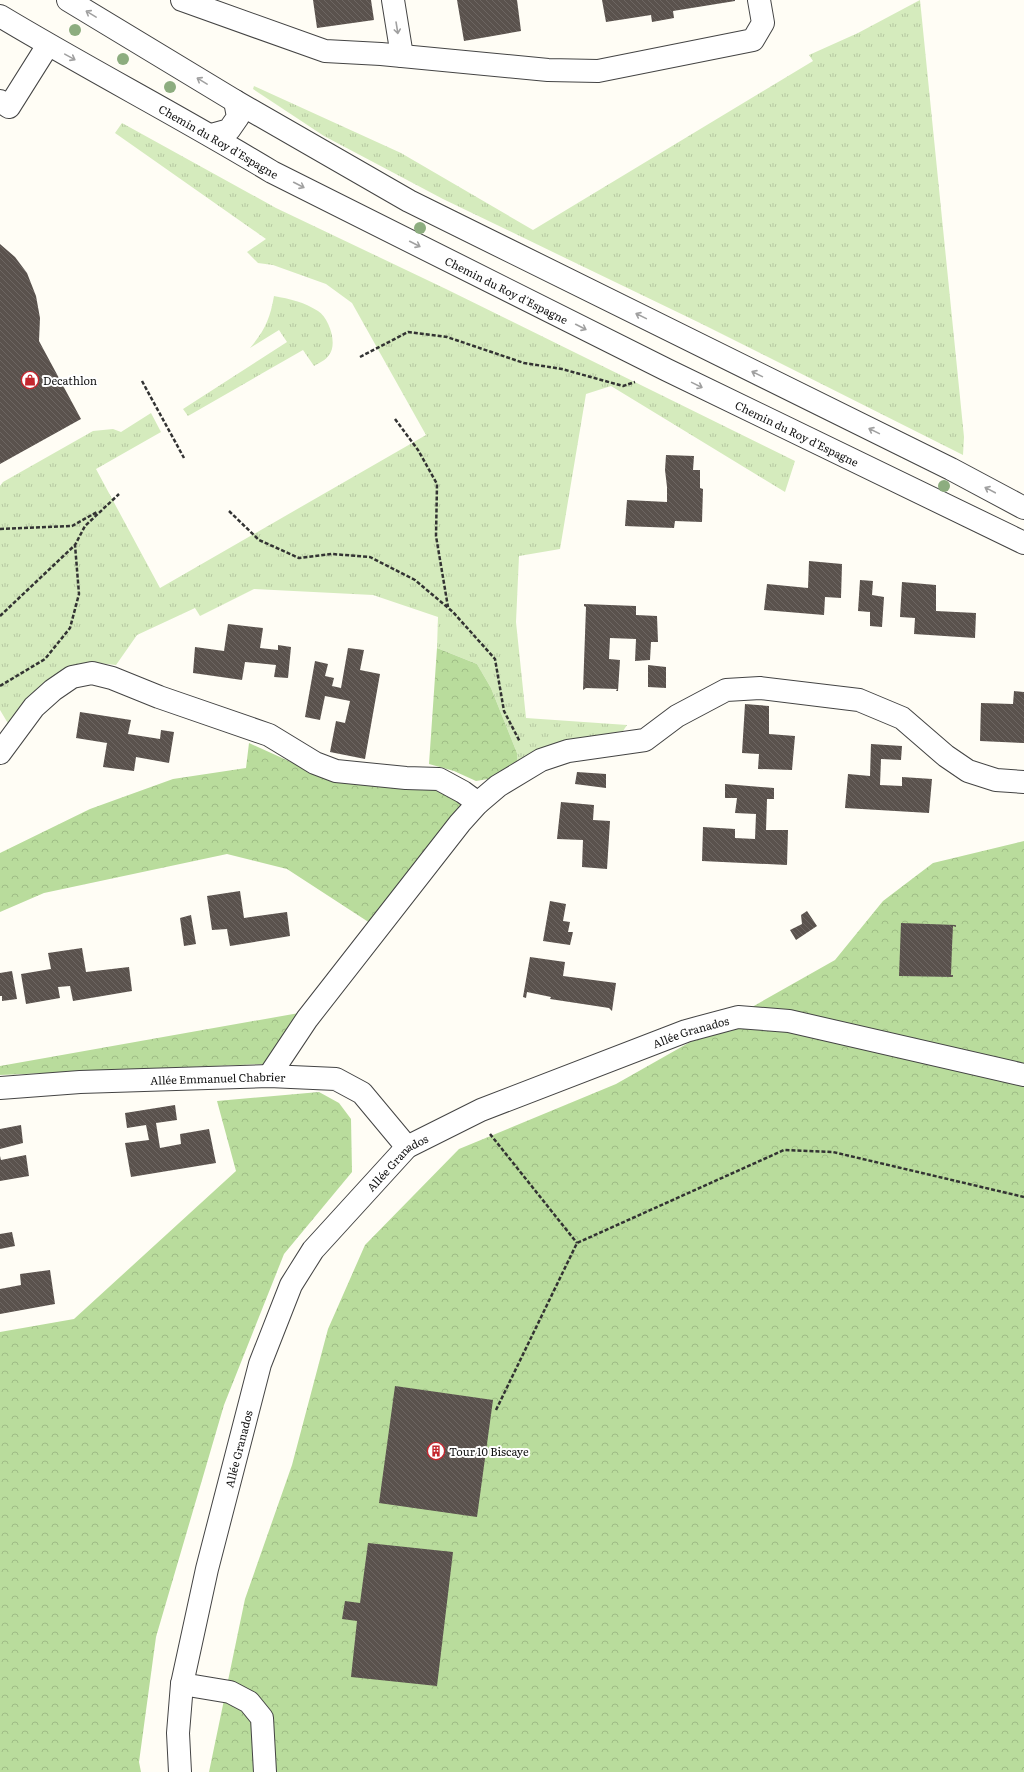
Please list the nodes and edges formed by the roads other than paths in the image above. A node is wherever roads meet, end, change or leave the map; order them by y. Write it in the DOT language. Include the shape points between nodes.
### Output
graph roads {
  1 [pos="68,0"];
  2 [pos="182,0"];
  3 [pos="393,0"];
  4 [pos="759,0"];
  5 [pos="0,16"];
  6 [pos="48,45"];
  7 [pos="402,56"];
  8 [pos="0,101"];
  9 [pos="235,101"];
  10 [pos="211,135"];
  11 [pos="1024,508"];
  12 [pos="1024,542"];
  13 [pos="0,753"];
  14 [pos="1024,782"];
  15 [pos="478,803"];
  16 [pos="1024,1075"];
  17 [pos="269,1076"];
  18 [pos="0,1088"];
  19 [pos="407,1147"];
  20 [pos="182,1684"];
  21 [pos="180,1772"];
  22 [pos="265,1772"];
  9 -- 1 [label="street, one-way"];
  2 -- 7 [label="street" via="325,52"];
  3 -- 7 [label="street, one-way"];
  4 -- 7 [label="street" via="763,23 753,40 598,71 548,70"];
  5 -- 6 [label="street, Chemin du Roy d'Espagne"];
  6 -- 8 [label="street" via="9,107"];
  6 -- 10 [label="street, Chemin du Roy d'Espagne, one-way"];
  9 -- 10 [label="street" via="238,117 229,130"];
  11 -- 9 [label="street, one-way" via="409,201"];
  10 -- 12 [label="street, Chemin du Roy d'Espagne, one-way" via="272,172 667,370"];
  13 -- 15 [label="street" via="34,707 53,690 72,678 92,673 269,735 314,763 336,771 439,779"];
  14 -- 15 [label="street" via="996,780 968,771 946,756 902,718 859,700 760,688 726,690 678,716 644,740 568,751 541,760 498,786"];
  15 -- 17 [label="street" via="430,860 307,1019"];
  16 -- 19 [label="street, Allée Granados" via="789,1022 738,1017 686,1030 481,1110"];
  17 -- 18 [label="street, Allée Emmanuel Chabrier" via="80,1082"];
  17 -- 19 [label="street, Allée Emmanuel Chabrier" via="336,1078 362,1093"];
  19 -- 20 [label="street, Allée Granados" via="313,1250 291,1285 274,1324 258,1371 207,1569"];
  20 -- 21 [label="street, Allée Granados" via="178,1733"];
  20 -- 22 [label="street" via="230,1692 249,1702 262,1718"];
}
